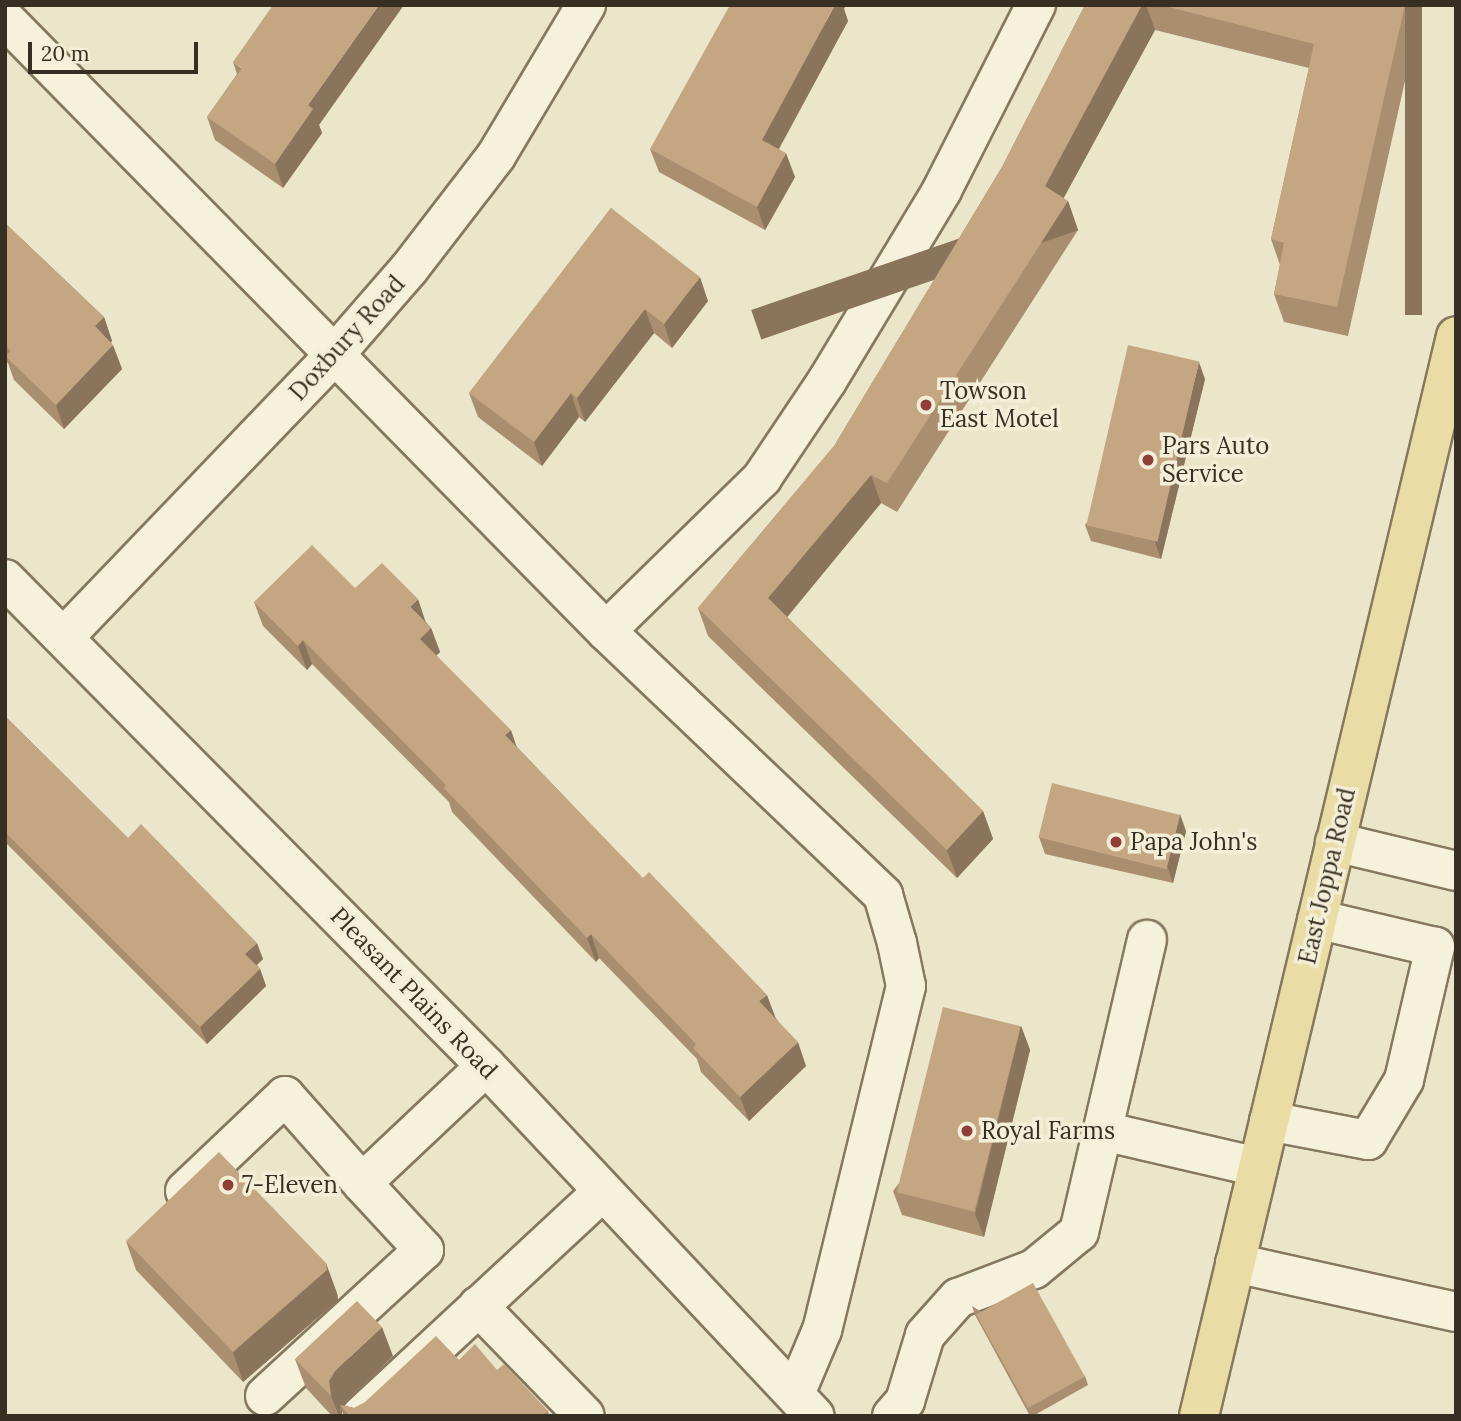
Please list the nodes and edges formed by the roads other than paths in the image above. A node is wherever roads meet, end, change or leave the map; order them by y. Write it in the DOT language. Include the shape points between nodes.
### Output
graph roads {
  1 [pos="586,5"];
  2 [pos="1036,5"];
  3 [pos="5,19"];
  4 [pos="1456,336"];
  5 [pos="335,354"];
  6 [pos="5,579"];
  7 [pos="607,631"];
  8 [pos="64,638"];
  9 [pos="1335,842"];
  10 [pos="1456,871"];
  11 [pos="1317,919"];
  12 [pos="1147,940"];
  13 [pos="486,1066"];
  14 [pos="1269,1121"];
  15 [pos="1104,1131"];
  16 [pos="1258,1167"];
  17 [pos="362,1183"];
  18 [pos="603,1191"];
  19 [pos="159,1215"];
  20 [pos="1235,1263"];
  21 [pos="478,1306"];
  22 [pos="1456,1312"];
  23 [pos="265,1396"];
  24 [pos="805,1405"];
  25 [pos="361,1416"];
  26 [pos="585,1416"];
  27 [pos="892,1416"];
  28 [pos="1199,1416"];
  1 -- 5 [label="street, Doxbury Road" via="496,156 409,269"];
  2 -- 7 [label="street" via="942,190 828,381 762,478"];
  3 -- 5 [label="street"];
  4 -- 9 [label="main road, East Joppa Road"];
  5 -- 7 [label="street"];
  5 -- 8 [label="street, Doxbury Road"];
  6 -- 8 [label="street, Pleasant Plains Road"];
  7 -- 24 [label="street" via="883,895 897,943 906,986"];
  8 -- 13 [label="street, Pleasant Plains Road"];
  9 -- 10 [label="street"];
  9 -- 11 [label="main road, East Joppa Road"];
  11 -- 14 [label="main road, East Joppa Road"];
  11 -- 14 [label="street" via="1436,947 1404,1080 1368,1140"];
  12 -- 15 [label="street"];
  13 -- 17 [label="street"];
  13 -- 18 [label="street, Pleasant Plains Road"];
  14 -- 16 [label="main road, East Joppa Road"];
  15 -- 16 [label="street"];
  15 -- 27 [label="street" via="1079,1232 1034,1269 958,1298 925,1335 905,1401"];
  16 -- 20 [label="main road, East Joppa Road"];
  17 -- 19 [label="street" via="285,1096"];
  17 -- 23 [label="street" via="424,1250"];
  18 -- 21 [label="street"];
  18 -- 24 [label="street, Pleasant Plains Road"];
  20 -- 22 [label="street"];
  20 -- 28 [label="main road, East Joppa Road"];
  21 -- 25 [label="street"];
  21 -- 26 [label="street"];
}
